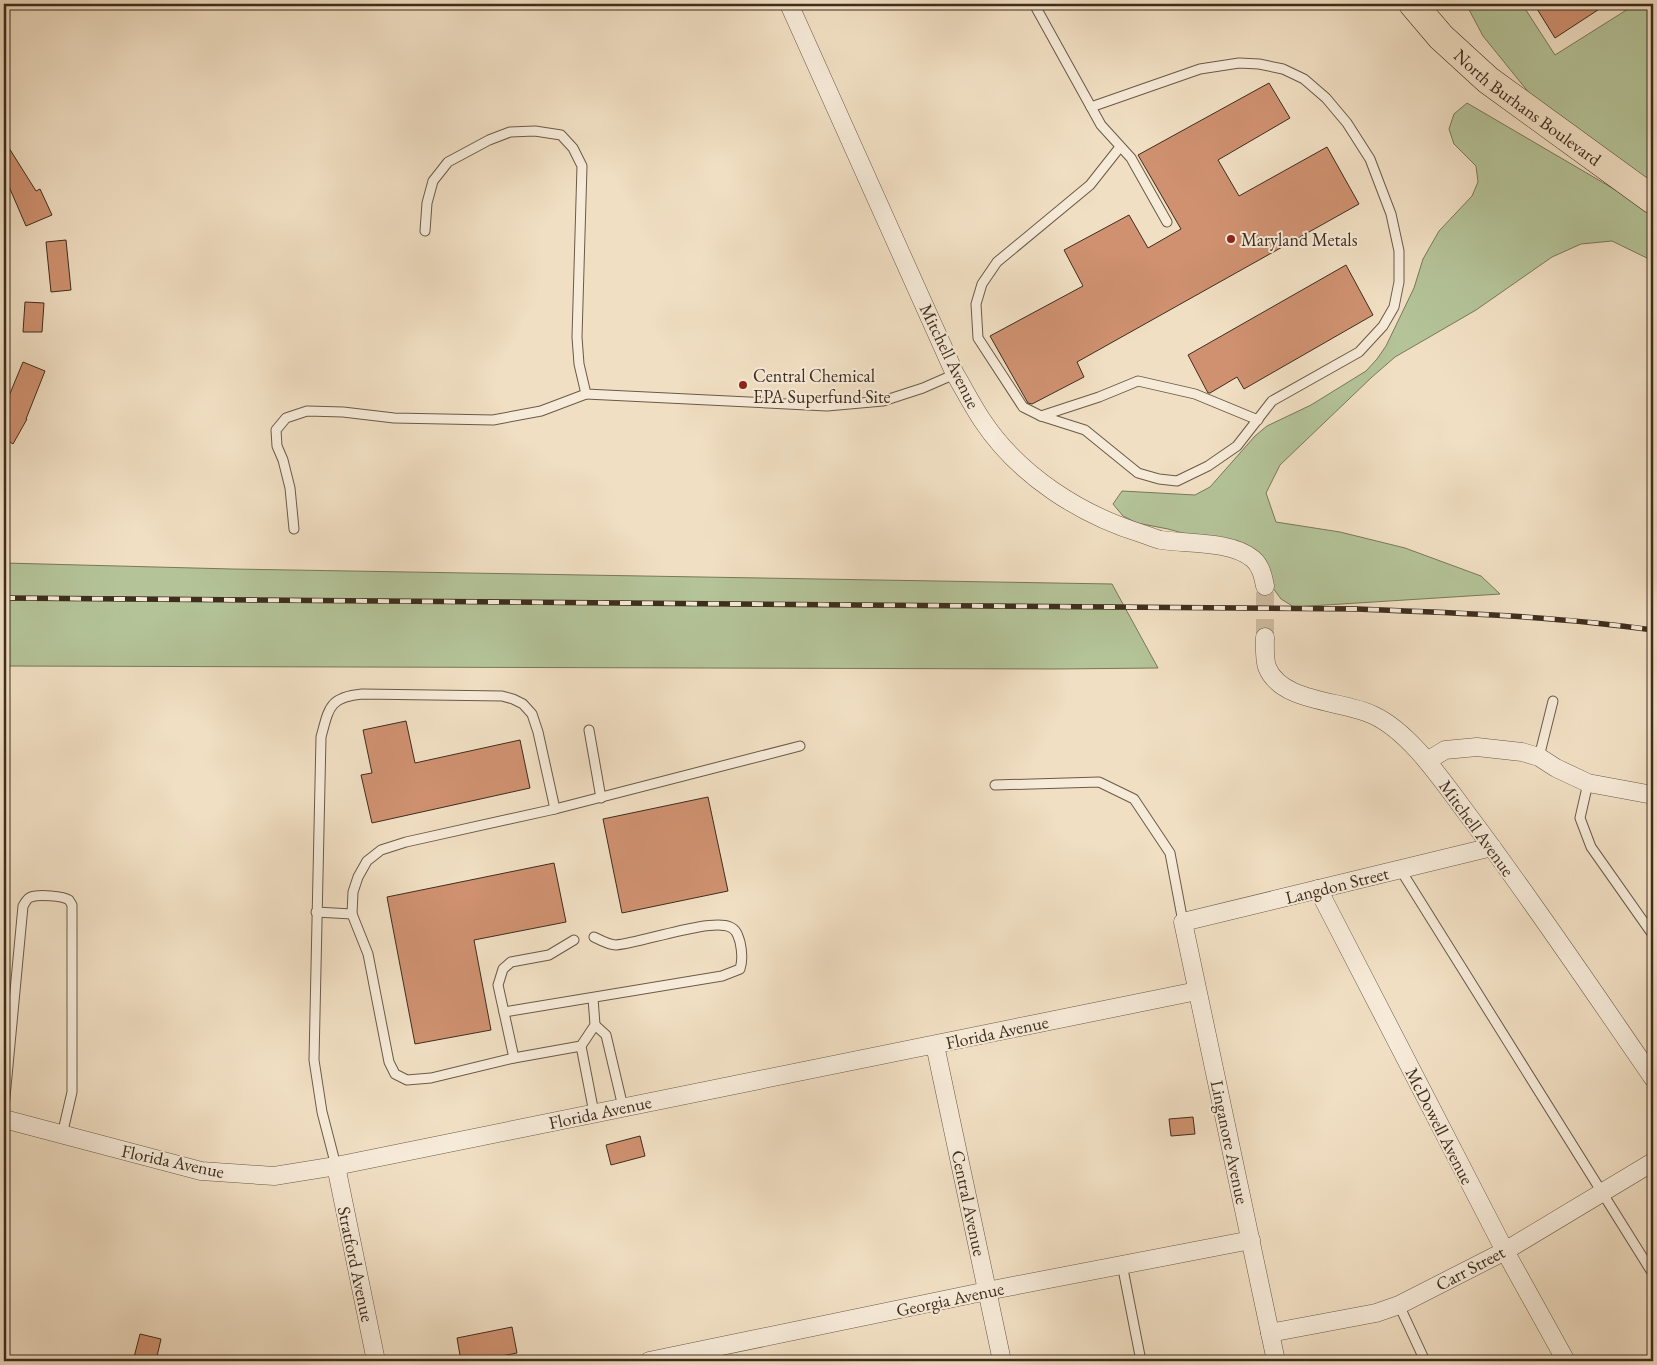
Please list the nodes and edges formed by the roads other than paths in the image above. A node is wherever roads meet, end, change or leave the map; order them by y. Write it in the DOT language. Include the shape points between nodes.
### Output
graph roads {
  1 [pos="789,4"];
  2 [pos="1034,4"];
  3 [pos="1413,4"];
  4 [pos="1091,107"];
  5 [pos="1120,147"];
  6 [pos="1653,200"];
  7 [pos="1167,222"];
  8 [pos="424,231"];
  9 [pos="955,374"];
  10 [pos="586,394"];
  11 [pos="1041,416"];
  12 [pos="1258,420"];
  13 [pos="294,529"];
  14 [pos="1265,586"];
  15 [pos="1265,637"];
  16 [pos="1553,700"];
  17 [pos="589,730"];
  18 [pos="800,746"];
  19 [pos="1539,757"];
  20 [pos="1427,761"];
  21 [pos="1588,783"];
  22 [pos="995,785"];
  23 [pos="1653,795"];
  24 [pos="601,798"];
  25 [pos="555,809"];
  26 [pos="1492,847"];
  27 [pos="1400,869"];
  28 [pos="1318,889"];
  29 [pos="316,912"];
  30 [pos="352,914"];
  31 [pos="1183,922"];
  32 [pos="1653,935"];
  33 [pos="594,937"];
  34 [pos="574,940"];
  35 [pos="1197,991"];
  36 [pos="594,998"];
  37 [pos="14,1004"];
  38 [pos="4,1008"];
  39 [pos="504,1012"];
  40 [pos="595,1025"];
  41 [pos="935,1045"];
  42 [pos="581,1046"];
  43 [pos="514,1058"];
  44 [pos="1653,1078"];
  45 [pos="623,1107"];
  46 [pos="4,1108"];
  47 [pos="594,1113"];
  48 [pos="4,1119"];
  49 [pos="62,1134"];
  50 [pos="1653,1162"];
  51 [pos="336,1166"];
  52 [pos="1601,1192"];
  53 [pos="1251,1240"];
  54 [pos="1505,1250"];
  55 [pos="1122,1264"];
  56 [pos="1653,1274"];
  57 [pos="987,1292"];
  58 [pos="1399,1305"];
  59 [pos="1270,1333"];
  60 [pos="376,1361"];
  61 [pos="649,1361"];
  62 [pos="1002,1361"];
  63 [pos="1141,1361"];
  64 [pos="1276,1361"];
  65 [pos="1425,1361"];
  66 [pos="1566,1361"];
  1 -- 9 [label="street, Mitchell Avenue"];
  2 -- 4 [label="lane"];
  3 -- 6 [label="main road, North Burhans Boulevard" via="1441,37 1488,80"];
  4 -- 5 [label="lane" via="1100,125"];
  4 -- 12 [label="lane" via="1200,69 1238,63 1259,64 1283,69 1312,85 1347,123 1370,159 1391,214 1399,251 1399,282 1394,307 1383,326 1359,352 1272,401"];
  5 -- 7 [label="lane" via="1131,158"];
  5 -- 11 [label="lane" via="1090,185 998,262 982,284 976,304 978,338 1023,407"];
  8 -- 10 [label="lane" via="433,181 448,162 510,132 535,131 561,136 573,148 582,166 577,337"];
  9 -- 10 [label="lane" via="883,401 827,406"];
  9 -- 14 [label="street, Mitchell Avenue" via="982,421 1013,458 1048,487 1085,512 1126,529 1160,539 1241,551 1254,560 1263,573"];
  10 -- 13 [label="lane" via="541,411 493,420 394,418 307,411 286,418 276,430 277,446 284,460 290,488"];
  11 -- 12 [label="lane" via="1138,381 1195,394"];
  11 -- 12 [label="lane" via="1084,430 1138,472 1159,480 1177,481 1238,446"];
  15 -- 20 [label="street, Mitchell Avenue" via="1267,666 1274,679 1284,687 1374,715 1398,732"];
  16 -- 19 [label="lane"];
  17 -- 24 [label="lane"];
  18 -- 24 [label="lane"];
  19 -- 20 [label="street" via="1477,747 1444,750"];
  19 -- 21 [label="street"];
  20 -- 26 [label="street, Mitchell Avenue"];
  21 -- 23 [label="street"];
  21 -- 32 [label="lane" via="1580,818 1592,848"];
  22 -- 31 [label="lane" via="1099,782 1134,799 1170,852"];
  24 -- 25 [label="lane"];
  25 -- 29 [label="lane" via="538,732 532,714 523,704 502,696 348,695 334,702 321,737"];
  25 -- 30 [label="lane" via="380,850 358,877"];
  26 -- 27 [label="street, Langdon Street"];
  26 -- 44 [label="street, Mitchell Avenue"];
  27 -- 28 [label="street, Langdon Street"];
  27 -- 52 [label="lane"];
  28 -- 31 [label="street, Langdon Street"];
  28 -- 54 [label="street, McDowell Avenue"];
  29 -- 30 [label="lane"];
  29 -- 51 [label="lane" via="314,1060 322,1112"];
  30 -- 43 [label="lane" via="368,954 388,1062 395,1074 407,1080 430,1078"];
  31 -- 35 [label="street, Linganore Avenue"];
  33 -- 36 [label="lane" via="614,945 722,924 737,932 742,957 740,969 722,976"];
  34 -- 39 [label="lane" via="549,956 511,962 503,969 498,985"];
  35 -- 41 [label="street, Florida Avenue"];
  35 -- 53 [label="street, Linganore Avenue"];
  36 -- 39 [label="lane"];
  36 -- 40 [label="lane"];
  37 -- 38 [label="lane"];
  37 -- 46 [label="lane"];
  37 -- 49 [label="lane" via="23,906 32,896 70,900 72,1092"];
  39 -- 43 [label="lane"];
  40 -- 42 [label="lane"];
  40 -- 45 [label="lane" via="606,1035"];
  41 -- 45 [label="street, Florida Avenue"];
  41 -- 57 [label="street, Central Avenue"];
  42 -- 43 [label="lane"];
  42 -- 47 [label="lane"];
  45 -- 47 [label="street, Florida Avenue"];
  47 -- 51 [label="street, Florida Avenue"];
  48 -- 49 [label="street, Florida Avenue"];
  49 -- 51 [label="street, Florida Avenue" via="201,1171 274,1176"];
  50 -- 52 [label="street, Carr Street"];
  51 -- 60 [label="street, Stratford Avenue"];
  52 -- 54 [label="street, Carr Street"];
  52 -- 56 [label="lane"];
  53 -- 55 [label="street, Georgia Avenue"];
  53 -- 59 [label="street, Linganore Avenue"];
  54 -- 58 [label="street, Carr Street"];
  54 -- 66 [label="street, McDowell Avenue"];
  55 -- 57 [label="street, Georgia Avenue"];
  55 -- 63 [label="lane"];
  57 -- 61 [label="street, Georgia Avenue"];
  57 -- 62 [label="street, Central Avenue"];
  58 -- 59 [label="street, Carr Street" via="1376,1313"];
  58 -- 65 [label="lane"];
  59 -- 64 [label="street, Linganore Avenue"];
}
